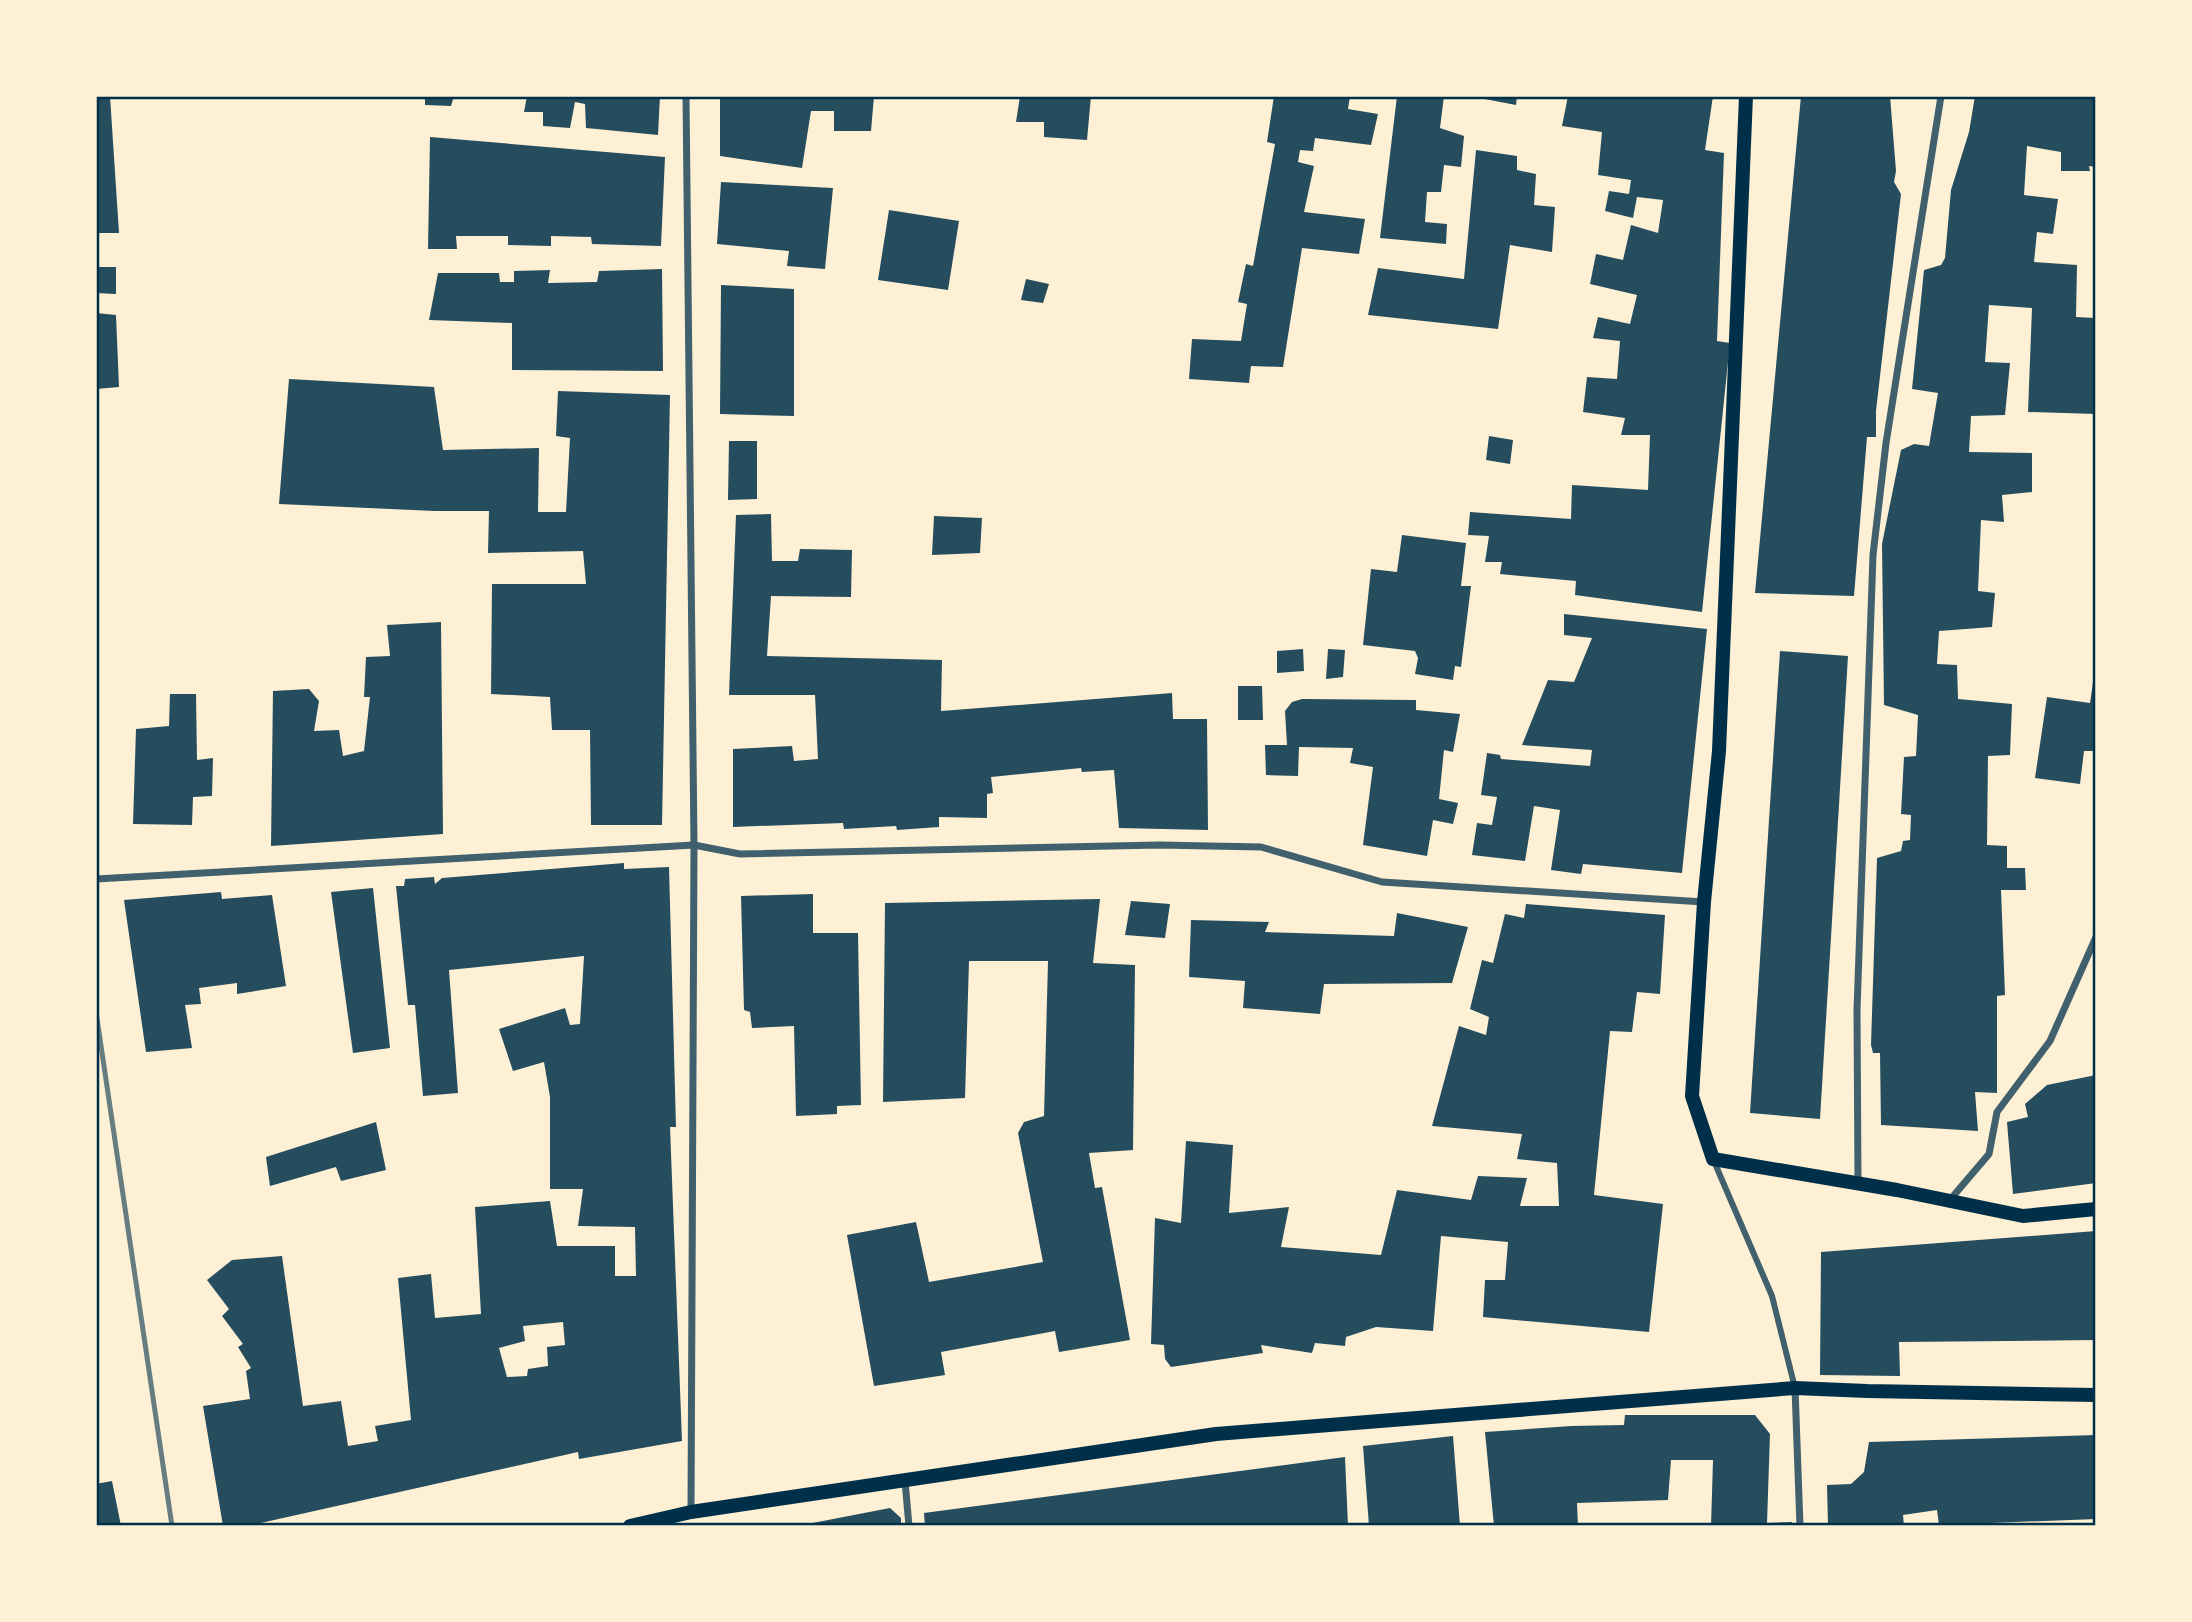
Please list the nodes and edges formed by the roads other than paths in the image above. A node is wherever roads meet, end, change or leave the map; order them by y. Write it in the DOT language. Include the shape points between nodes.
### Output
graph roads {
  1 [pos="686,96"];
  2 [pos="1746,96"];
  3 [pos="1941,96"];
  4 [pos="694,845"];
  5 [pos="96,879"];
  6 [pos="1704,902"];
  7 [pos="2096,937"];
  8 [pos="1713,1159"];
  9 [pos="1858,1183"];
  10 [pos="1949,1201"];
  11 [pos="2096,1209"];
  12 [pos="1795,1388"];
  13 [pos="2096,1395"];
  14 [pos="905,1481"];
  15 [pos="691,1512"];
  16 [pos="630,1526"];
  17 [pos="909,1526"];
  18 [pos="1800,1526"];
  1 -- 4 [label="street"];
  2 -- 6 [label="main road" via="1719,751"];
  3 -- 9 [label="street" via="1885,443 1873,555 1857,1010"];
  4 -- 5 [label="street"];
  4 -- 6 [label="street" via="740,854 1261,847 1382,882"];
  4 -- 15 [label="street"];
  6 -- 8 [label="main road" via="1692,1096"];
  7 -- 10 [label="street" via="2050,1041 1997,1112 1989,1154"];
  8 -- 9 [label="main road"];
  8 -- 12 [label="street" via="1772,1296"];
  9 -- 10 [label="main road"];
  10 -- 11 [label="main road" via="2022,1216"];
  12 -- 13 [label="main road"];
  12 -- 14 [label="main road" via="1216,1434"];
  12 -- 18 [label="street"];
  14 -- 15 [label="main road"];
  14 -- 17 [label="street"];
  15 -- 16 [label="main road"];
}
